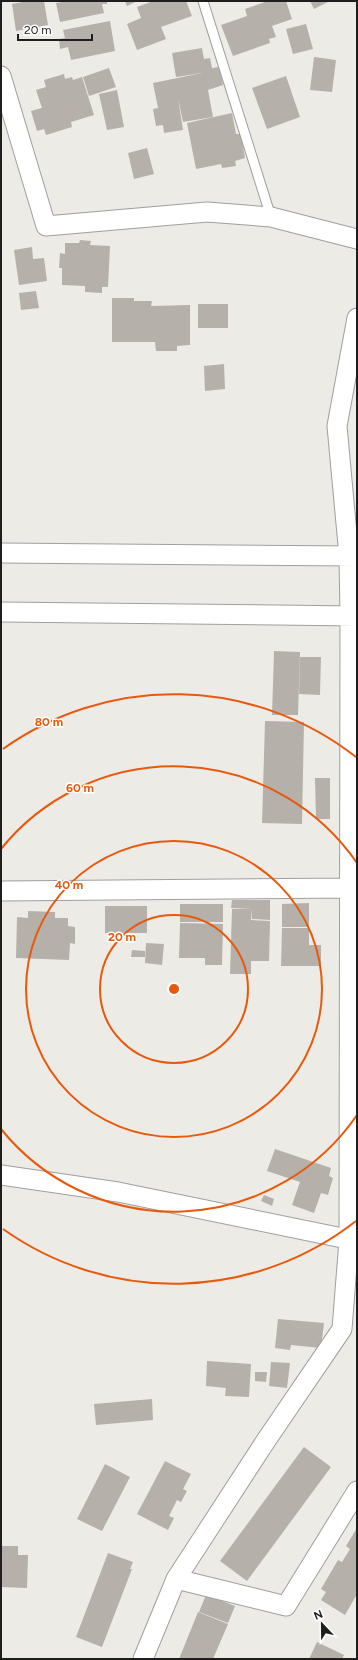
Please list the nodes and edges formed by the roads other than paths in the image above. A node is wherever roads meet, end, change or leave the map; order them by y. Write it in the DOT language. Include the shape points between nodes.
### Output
graph roads {
  1 [pos="203,1"];
  2 [pos="1,76"];
  3 [pos="271,217"];
  4 [pos="357,239"];
  5 [pos="357,318"];
  6 [pos="1,553"];
  7 [pos="353,556"];
  8 [pos="1,612"];
  9 [pos="353,616"];
  10 [pos="349,888"];
  11 [pos="1,890"];
  12 [pos="1,1175"];
  13 [pos="353,1241"];
  14 [pos="357,1491"];
  15 [pos="176,1579"];
  16 [pos="143,1659"];
  1 -- 3 [label="lane"];
  2 -- 3 [label="street" via="46,226 207,212"];
  3 -- 4 [label="street"];
  5 -- 7 [label="street" via="338,426"];
  6 -- 7 [label="street"];
  7 -- 9 [label="street"];
  8 -- 9 [label="street"];
  9 -- 10 [label="street"];
  10 -- 11 [label="street"];
  10 -- 13 [label="street"];
  12 -- 13 [label="street" via="118,1192"];
  13 -- 15 [label="street" via="342,1329"];
  14 -- 15 [label="street" via="286,1606"];
  15 -- 16 [label="street"];
}
